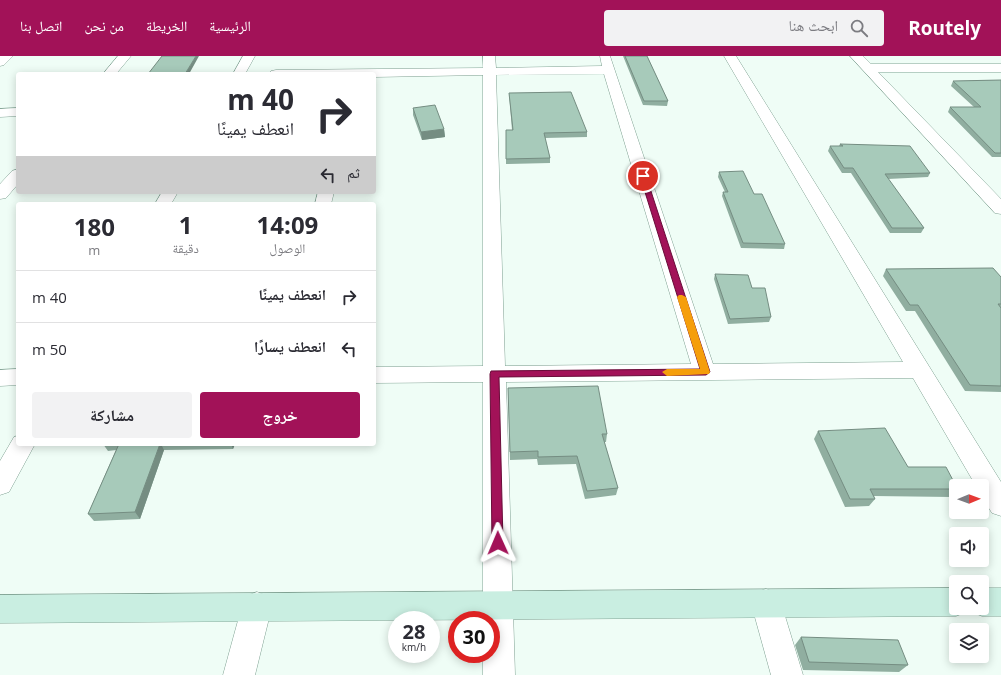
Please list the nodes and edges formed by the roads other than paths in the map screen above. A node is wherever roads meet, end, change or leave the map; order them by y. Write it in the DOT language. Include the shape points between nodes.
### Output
graph roads {
  1 [pos="7,56"];
  2 [pos="126,56"];
  3 [pos="249,56"];
  4 [pos="730,56"];
  5 [pos="856,56"];
  6 [pos="993,56"];
  7 [pos="0,62"];
  8 [pos="1001,62"];
  9 [pos="607,63"];
  10 [pos="489,64"];
  11 [pos="867,68"];
  12 [pos="1001,68"];
  13 [pos="362,70"];
  14 [pos="111,72"];
  15 [pos="240,72"];
  16 [pos="319,72"];
  17 [pos="0,112"];
  18 [pos="16,112"];
  19 [pos="16,176"];
  20 [pos="0,194"];
  21 [pos="1001,209"];
  22 [pos="920,370"];
  23 [pos="706,372"];
  24 [pos="495,374"];
  25 [pos="376,375"];
  26 [pos="0,378"];
  27 [pos="16,378"];
  28 [pos="22,446"];
  29 [pos="0,484"];
  30 [pos="1001,505"];
  31 [pos="949,602"];
  32 [pos="989,602"];
  33 [pos="1001,602"];
  34 [pos="766,603"];
  35 [pos="499,605"];
  36 [pos="257,606"];
  37 [pos="0,609"];
  38 [pos="239,675"];
  39 [pos="499,675"];
  40 [pos="787,675"];
  1 -- 7 [label="street"];
  2 -- 14 [label="street"];
  3 -- 15 [label="street"];
  4 -- 22 [label="street"];
  5 -- 11 [label="street"];
  6 -- 8 [label="street"];
  9 -- 10 [label="street"];
  9 -- 23 [label="street"];
  10 -- 13 [label="street"];
  10 -- 24 [label="street"];
  11 -- 12 [label="street"];
  11 -- 21 [label="street"];
  13 -- 16 [label="street"];
  17 -- 18 [label="street"];
  19 -- 20 [label="street"];
  22 -- 23 [label="street"];
  22 -- 30 [label="street"];
  23 -- 24 [label="street"];
  24 -- 25 [label="street"];
  24 -- 35 [label="street"];
  26 -- 27 [label="street"];
  28 -- 29 [label="street"];
  31 -- 34 [label="street"];
  32 -- 33 [label="street"];
  34 -- 35 [label="street"];
  34 -- 40 [label="street"];
  35 -- 36 [label="street"];
  35 -- 39 [label="street"];
  36 -- 37 [label="street"];
  36 -- 38 [label="street"];
}
